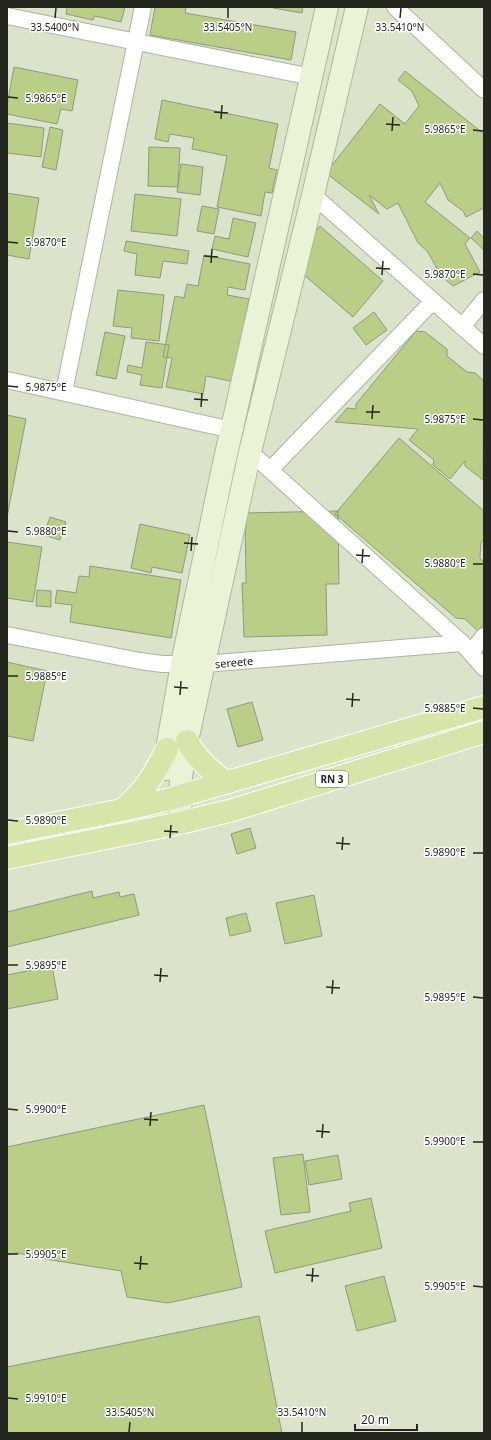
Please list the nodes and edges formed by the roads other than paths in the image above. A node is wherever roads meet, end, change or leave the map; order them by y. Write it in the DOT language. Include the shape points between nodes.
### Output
graph roads {
  1 [pos="143,7"];
  2 [pos="327,7"];
  3 [pos="357,7"];
  4 [pos="395,7"];
  5 [pos="7,16"];
  6 [pos="135,42"];
  7 [pos="312,77"];
  8 [pos="484,90"];
  9 [pos="314,195"];
  10 [pos="484,300"];
  11 [pos="433,301"];
  12 [pos="462,327"];
  13 [pos="484,346"];
  14 [pos="7,380"];
  15 [pos="64,392"];
  16 [pos="232,430"];
  17 [pos="250,452"];
  18 [pos="270,470"];
  19 [pos="7,635"];
  20 [pos="484,636"];
  21 [pos="466,648"];
  22 [pos="182,664"];
  23 [pos="205,664"];
  24 [pos="484,668"];
  25 [pos="484,707"];
  26 [pos="484,732"];
  27 [pos="177,745"];
  28 [pos="226,782"];
  29 [pos="175,797"];
  30 [pos="122,810"];
  31 [pos="180,823"];
  32 [pos="7,833"];
  33 [pos="7,858"];
  1 -- 6 [label="street"];
  2 -- 7 [label="main road"];
  3 -- 9 [label="main road"];
  4 -- 8 [label="street"];
  5 -- 6 [label="street"];
  6 -- 7 [label="street"];
  6 -- 15 [label="street"];
  7 -- 16 [label="main road"];
  9 -- 11 [label="street"];
  9 -- 17 [label="main road"];
  10 -- 12 [label="street"];
  11 -- 12 [label="street"];
  11 -- 18 [label="street"];
  12 -- 13 [label="street"];
  14 -- 15 [label="street"];
  15 -- 16 [label="street"];
  16 -- 22 [label="main road"];
  17 -- 18 [label="street"];
  17 -- 23 [label="main road"];
  18 -- 21 [label="street"];
  19 -- 22 [label="street, sereete" via="140,661"];
  20 -- 21 [label="street"];
  21 -- 23 [label="street, sereete"];
  21 -- 24 [label="street"];
  22 -- 23 [label="street, sereete"];
  22 -- 27 [label="main road"];
  23 -- 27 [label="main road"];
  25 -- 28 [label="main road, RN 3"];
  26 -- 31 [label="main road, RN 3" via="233,810"];
  27 -- 28 [label="main road" via="193,751 208,769"];
  27 -- 29 [label="main road" via="181,776"];
  27 -- 30 [label="main road" via="141,793"];
  28 -- 29 [label="main road, RN 3"];
  29 -- 30 [label="main road, RN 3"];
  29 -- 31 [label="main road"];
  30 -- 32 [label="main road, RN 3"];
  31 -- 33 [label="main road, RN 3"];
}
